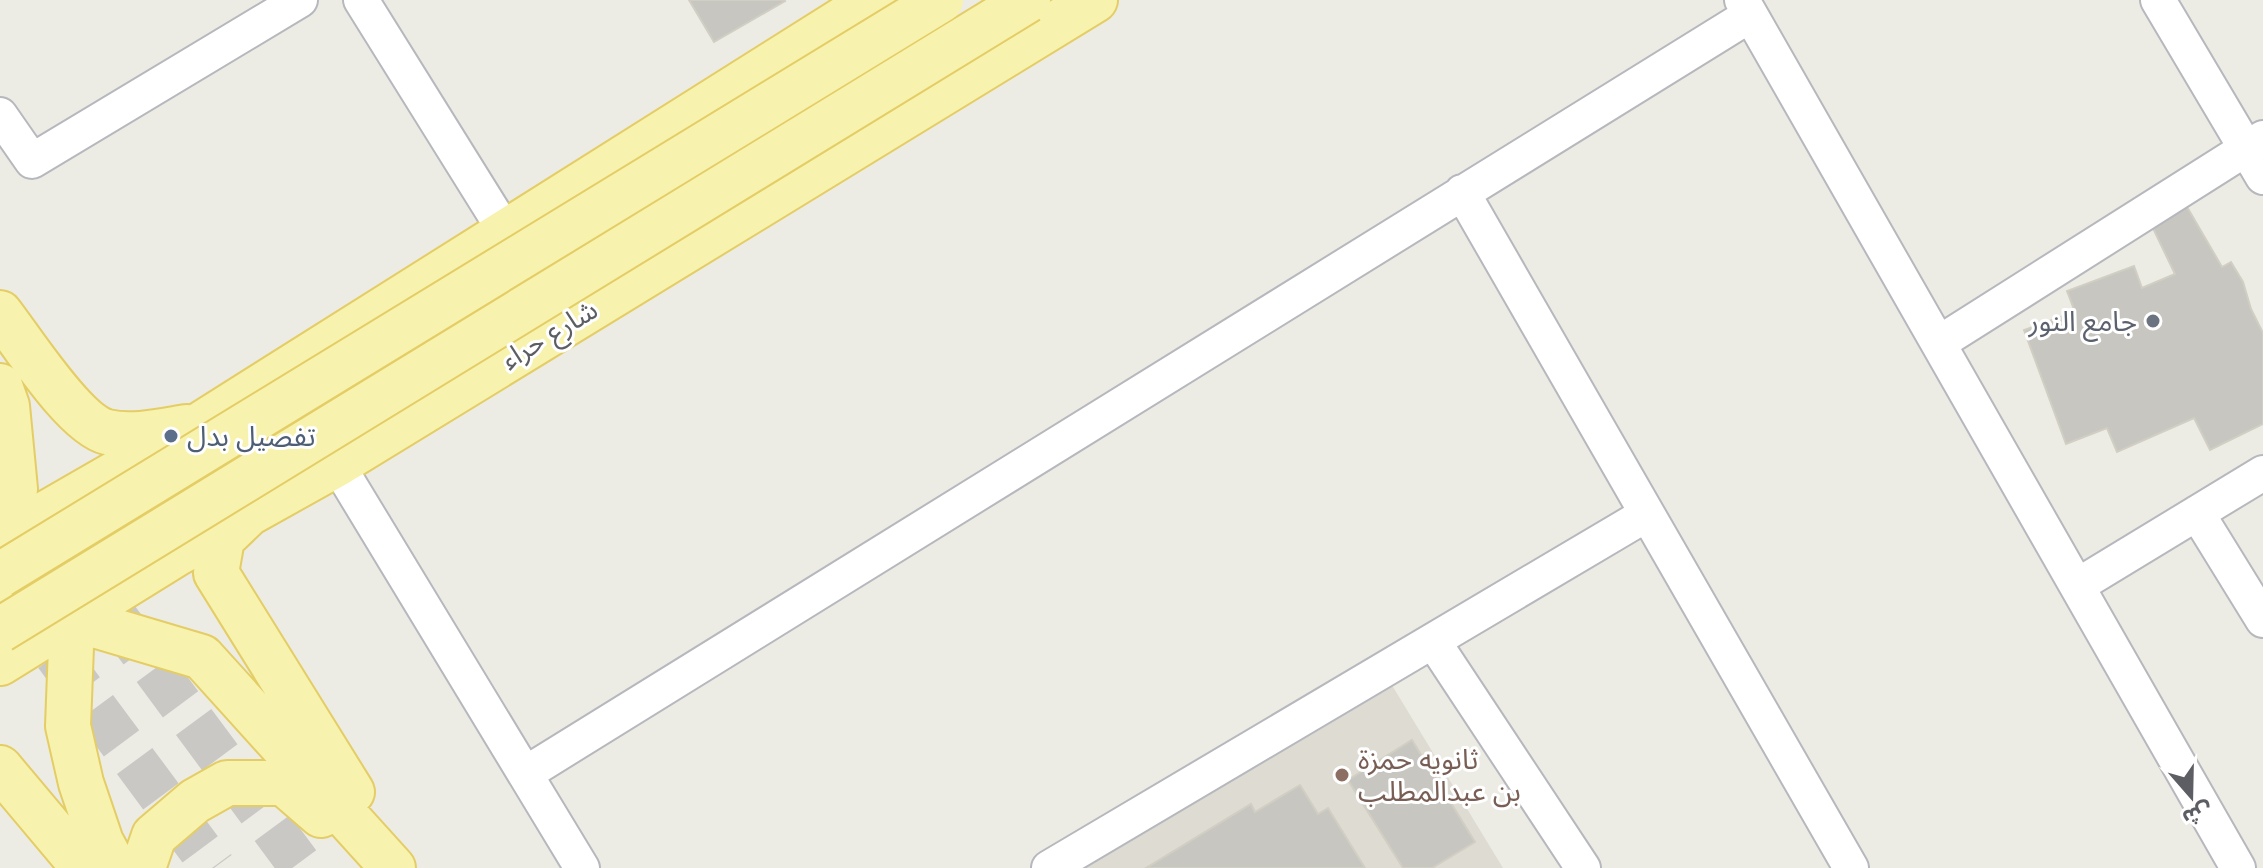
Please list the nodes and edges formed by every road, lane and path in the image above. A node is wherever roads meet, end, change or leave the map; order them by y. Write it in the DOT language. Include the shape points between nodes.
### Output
graph roads {
  1 [pos="300,0"];
  2 [pos="361,0"];
  3 [pos="874,0"];
  4 [pos="941,0"];
  5 [pos="1028,0"];
  6 [pos="1095,0"];
  7 [pos="2158,0"];
  8 [pos="1746,8"];
  9 [pos="0,115"];
  10 [pos="2257,155"];
  11 [pos="1462,192"];
  12 [pos="505,231"];
  13 [pos="0,313"];
  14 [pos="1939,343"];
  15 [pos="0,386"];
  16 [pos="211,427"];
  17 [pos="337,464"];
  18 [pos="119,473"];
  19 [pos="2263,473"];
  20 [pos="298,485"];
  21 [pos="254,509"];
  22 [pos="2197,513"];
  23 [pos="1647,514"];
  24 [pos="68,551"];
  25 [pos="1,553"];
  26 [pos="176,554"];
  27 [pos="2077,586"];
  28 [pos="0,597"];
  29 [pos="72,620"];
  30 [pos="2263,620"];
  31 [pos="0,630"];
  32 [pos="1433,641"];
  33 [pos="0,663"];
  34 [pos="0,768"];
  35 [pos="525,774"];
  36 [pos="2263,862"];
  37 [pos="84,868"];
  38 [pos="115,868"];
  39 [pos="143,868"];
  40 [pos="384,868"];
  41 [pos="393,868"];
  42 [pos="401,868"];
  43 [pos="582,868"];
  44 [pos="1049,868"];
  45 [pos="1583,868"];
  46 [pos="1851,868"];
  47 [pos="2238,868"];
  48 [pos="2253,868"];
  1 -- 9 [label="street" via="32,161"];
  2 -- 12 [label="street"];
  3 -- 12 [label="main road"];
  4 -- 16 [label="main road, bridge"];
  5 -- 31 [label="main road, شارع حراء, bridge"];
  6 -- 17 [label="main road, شارع حراء"];
  7 -- 10 [label="street"];
  8 -- 11 [label="street"];
  8 -- 14 [label="street"];
  10 -- 14 [label="street"];
  11 -- 23 [label="street"];
  11 -- 35 [label="street"];
  12 -- 16 [label="main road"];
  13 -- 16 [label="main road" via="76,413 105,432"];
  14 -- 27 [label="street"];
  15 -- 25 [label="main road" via="7,406 15,489"];
  16 -- 18 [label="main road"];
  16 -- 20 [label="main road" via="215,486 247,490"];
  16 -- 25 [label="main road, bridge"];
  17 -- 20 [label="main road, شارع حراء"];
  17 -- 35 [label="street"];
  18 -- 24 [label="main road" via="83,514"];
  18 -- 25 [label="main road"];
  19 -- 22 [label="street"];
  20 -- 21 [label="main road, شارع حراء"];
  21 -- 26 [label="main road, شارع حراء"];
  21 -- 42 [label="main road" via="222,539 216,573"];
  22 -- 27 [label="street"];
  22 -- 30 [label="street"];
  23 -- 32 [label="street"];
  23 -- 46 [label="street"];
  24 -- 25 [label="main road"];
  24 -- 26 [label="main road"];
  24 -- 29 [label="main road"];
  26 -- 29 [label="main road, شارع حراء"];
  27 -- 47 [label="street"];
  28 -- 29 [label="main road"];
  29 -- 33 [label="main road, شارع حراء"];
  29 -- 38 [label="main road" via="68,726 81,783"];
  29 -- 41 [label="main road" via="202,657"];
  32 -- 44 [label="street"];
  32 -- 45 [label="street"];
  34 -- 37 [label="main road"];
  35 -- 43 [label="street"];
  36 -- 48 [label="street"];
  39 -- 40 [label="main road" via="154,836 195,801 227,783 284,783"];
}
